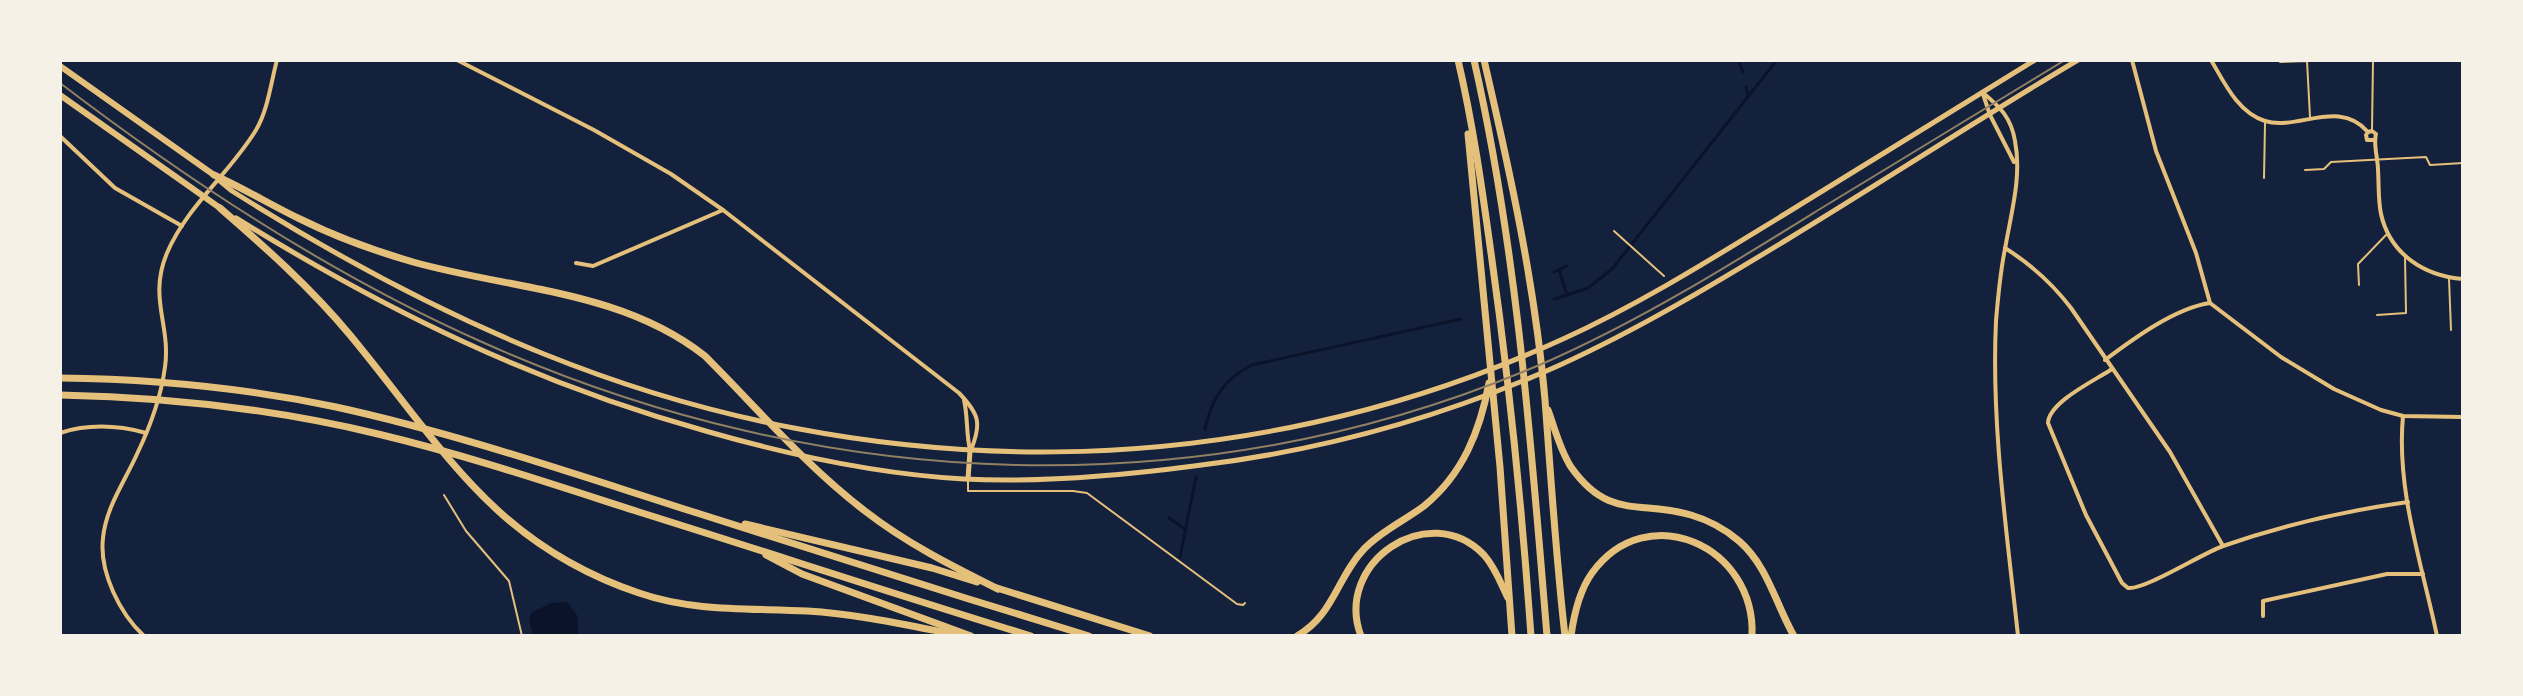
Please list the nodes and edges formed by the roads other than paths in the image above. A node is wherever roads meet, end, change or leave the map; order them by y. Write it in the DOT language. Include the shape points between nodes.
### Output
graph roads {
  1 [pos="277,60"];
  2 [pos="457,60"];
  3 [pos="1458,60"];
  4 [pos="1474,60"];
  5 [pos="1484,60"];
  6 [pos="2035,60"];
  7 [pos="2078,60"];
  8 [pos="2132,60"];
  9 [pos="2211,60"];
  10 [pos="2373,61"];
  11 [pos="2280,62"];
  12 [pos="60,66"];
  13 [pos="1464,84"];
  14 [pos="1982,92"];
  15 [pos="60,95"];
  16 [pos="2001,108"];
  17 [pos="1990,115"];
  18 [pos="2310,118"];
  19 [pos="2265,122"];
  20 [pos="2370,131"];
  21 [pos="60,136"];
  22 [pos="2378,160"];
  23 [pos="2463,163"];
  24 [pos="2016,168"];
  25 [pos="2305,170"];
  26 [pos="214,175"];
  27 [pos="2264,178"];
  28 [pos="234,188"];
  29 [pos="220,208"];
  30 [pos="723,210"];
  31 [pos="182,226"];
  32 [pos="1614,231"];
  33 [pos="2388,233"];
  34 [pos="2005,248"];
  35 [pos="2405,257"];
  36 [pos="576,263"];
  37 [pos="1664,276"];
  38 [pos="2448,278"];
  39 [pos="2463,279"];
  40 [pos="2359,285"];
  41 [pos="2210,303"];
  42 [pos="2377,315"];
  43 [pos="2451,330"];
  44 [pos="2105,360"];
  45 [pos="2112,369"];
  46 [pos="1491,373"];
  47 [pos="60,378"];
  48 [pos="60,395"];
  49 [pos="963,398"];
  50 [pos="1544,399"];
  51 [pos="2403,416"];
  52 [pos="2463,417"];
  53 [pos="60,433"];
  54 [pos="146,433"];
  55 [pos="970,451"];
  56 [pos="968,479"];
  57 [pos="444,495"];
  58 [pos="2408,502"];
  59 [pos="696,513"];
  60 [pos="2223,546"];
  61 [pos="750,547"];
  62 [pos="2423,574"];
  63 [pos="998,589"];
  64 [pos="1245,603"];
  65 [pos="1510,604"];
  66 [pos="2263,616"];
  67 [pos="144,636"];
  68 [pos="522,636"];
  69 [pos="963,636"];
  70 [pos="971,636"];
  71 [pos="1031,636"];
  72 [pos="1089,636"];
  73 [pos="1150,636"];
  74 [pos="1297,636"];
  75 [pos="1361,636"];
  76 [pos="1512,636"];
  77 [pos="1531,636"];
  78 [pos="1547,636"];
  79 [pos="1565,636"];
  80 [pos="1571,636"];
  81 [pos="1752,636"];
  82 [pos="1794,636"];
  83 [pos="2018,636"];
  84 [pos="2437,636"];
  1 -- 31 [label="street" via="256,130"];
  2 -- 30 [label="street" via="635,152"];
  3 -- 13 [label="highway"];
  4 -- 78 [label="highway" via="1517,325"];
  5 -- 50 [label="highway" via="1514,188"];
  6 -- 14 [label="main road"];
  7 -- 16 [label="main road"];
  8 -- 41 [label="street" via="2156,151"];
  9 -- 19 [label="street" via="2244,109"];
  10 -- 20 [label="lane"];
  11 -- 18 [label="lane" via="2307,61"];
  12 -- 26 [label="main road"];
  13 -- 46 [label="highway"];
  13 -- 77 [label="highway" via="1502,329"];
  14 -- 16 [label="street"];
  14 -- 17 [label="street"];
  14 -- 55 [label="main road" via="1656,291 1562,339 1451,384 1349,415 1239,438 1103,452"];
  15 -- 29 [label="main road"];
  16 -- 17 [label="main road"];
  16 -- 24 [label="street" via="2015,139"];
  17 -- 24 [label="street"];
  17 -- 56 [label="main road" via="1678,304 1584,354 1475,399 1375,432 1263,456 1082,478"];
  18 -- 19 [label="street"];
  18 -- 20 [label="street" via="2338,116"];
  19 -- 27 [label="lane"];
  20 -- 22 [label="street" via="2376,134"];
  21 -- 31 [label="street" via="115,188"];
  22 -- 23 [label="lane" via="2426,157 2430,165"];
  22 -- 25 [label="lane" via="2331,162 2324,169"];
  22 -- 33 [label="street" via="2380,208"];
  24 -- 34 [label="street"];
  26 -- 28 [label="highway"];
  28 -- 55 [label="main road" via="325,248 429,303 607,378 777,425"];
  28 -- 63 [label="highway" via="361,245 415,262 564,293 641,317 686,342 884,525"];
  29 -- 56 [label="main road" via="306,262 424,325 583,393 811,459"];
  29 -- 69 [label="highway" via="348,332 485,500 573,566 641,594 712,609 829,613"];
  30 -- 36 [label="street" via="593,266"];
  30 -- 49 [label="street"];
  31 -- 54 [label="street" via="161,270 158,290 166,364"];
  32 -- 37 [label="lane"];
  33 -- 35 [label="street"];
  33 -- 40 [label="lane" via="2358,264"];
  34 -- 44 [label="street" via="2054,286"];
  34 -- 83 [label="street" via="1996,320 1996,395"];
  35 -- 38 [label="street"];
  35 -- 42 [label="lane" via="2406,313"];
  38 -- 39 [label="street"];
  38 -- 43 [label="lane"];
  41 -- 44 [label="street" via="2155,326"];
  41 -- 51 [label="street" via="2310,376"];
  44 -- 45 [label="street"];
  45 -- 60 [label="street" via="2170,452"];
  45 -- 60 [label="street" via="2055,406 2048,423 2086,515 2122,583 2143,587"];
  46 -- 65 [label="highway"];
  46 -- 74 [label="highway" via="1485,408 1465,458 1425,505 1363,550 1328,607"];
  47 -- 59 [label="highway" via="174,383 388,419"];
  48 -- 61 [label="highway" via="170,400 379,434"];
  49 -- 55 [label="street"];
  49 -- 55 [label="street" via="976,416 978,432"];
  50 -- 79 [label="highway"];
  50 -- 82 [label="highway" via="1560,447 1582,481 1616,504 1689,514 1740,542 1764,573"];
  51 -- 52 [label="street"];
  51 -- 58 [label="street"];
  53 -- 54 [label="street" via="81,427"];
  54 -- 67 [label="street" via="112,505 102,542 115,593"];
  55 -- 56 [label="main road"];
  56 -- 64 [label="lane" via="968,491 1087,493 1237,604"];
  57 -- 68 [label="lane" via="466,531 509,581"];
  58 -- 60 [label="street" via="2298,522"];
  58 -- 62 [label="street"];
  59 -- 63 [label="highway" via="932,568"];
  59 -- 72 [label="highway"];
  61 -- 70 [label="highway" via="802,574"];
  61 -- 71 [label="highway"];
  62 -- 66 [label="street" via="2387,574 2263,601"];
  62 -- 84 [label="street"];
  63 -- 73 [label="highway"];
  65 -- 75 [label="highway" via="1494,569 1476,548 1451,536 1413,536 1390,546 1368,569 1357,598"];
  65 -- 76 [label="highway"];
  80 -- 81 [label="highway" via="1582,589 1602,560 1625,544 1658,536 1702,545 1731,569 1749,601"];
}
